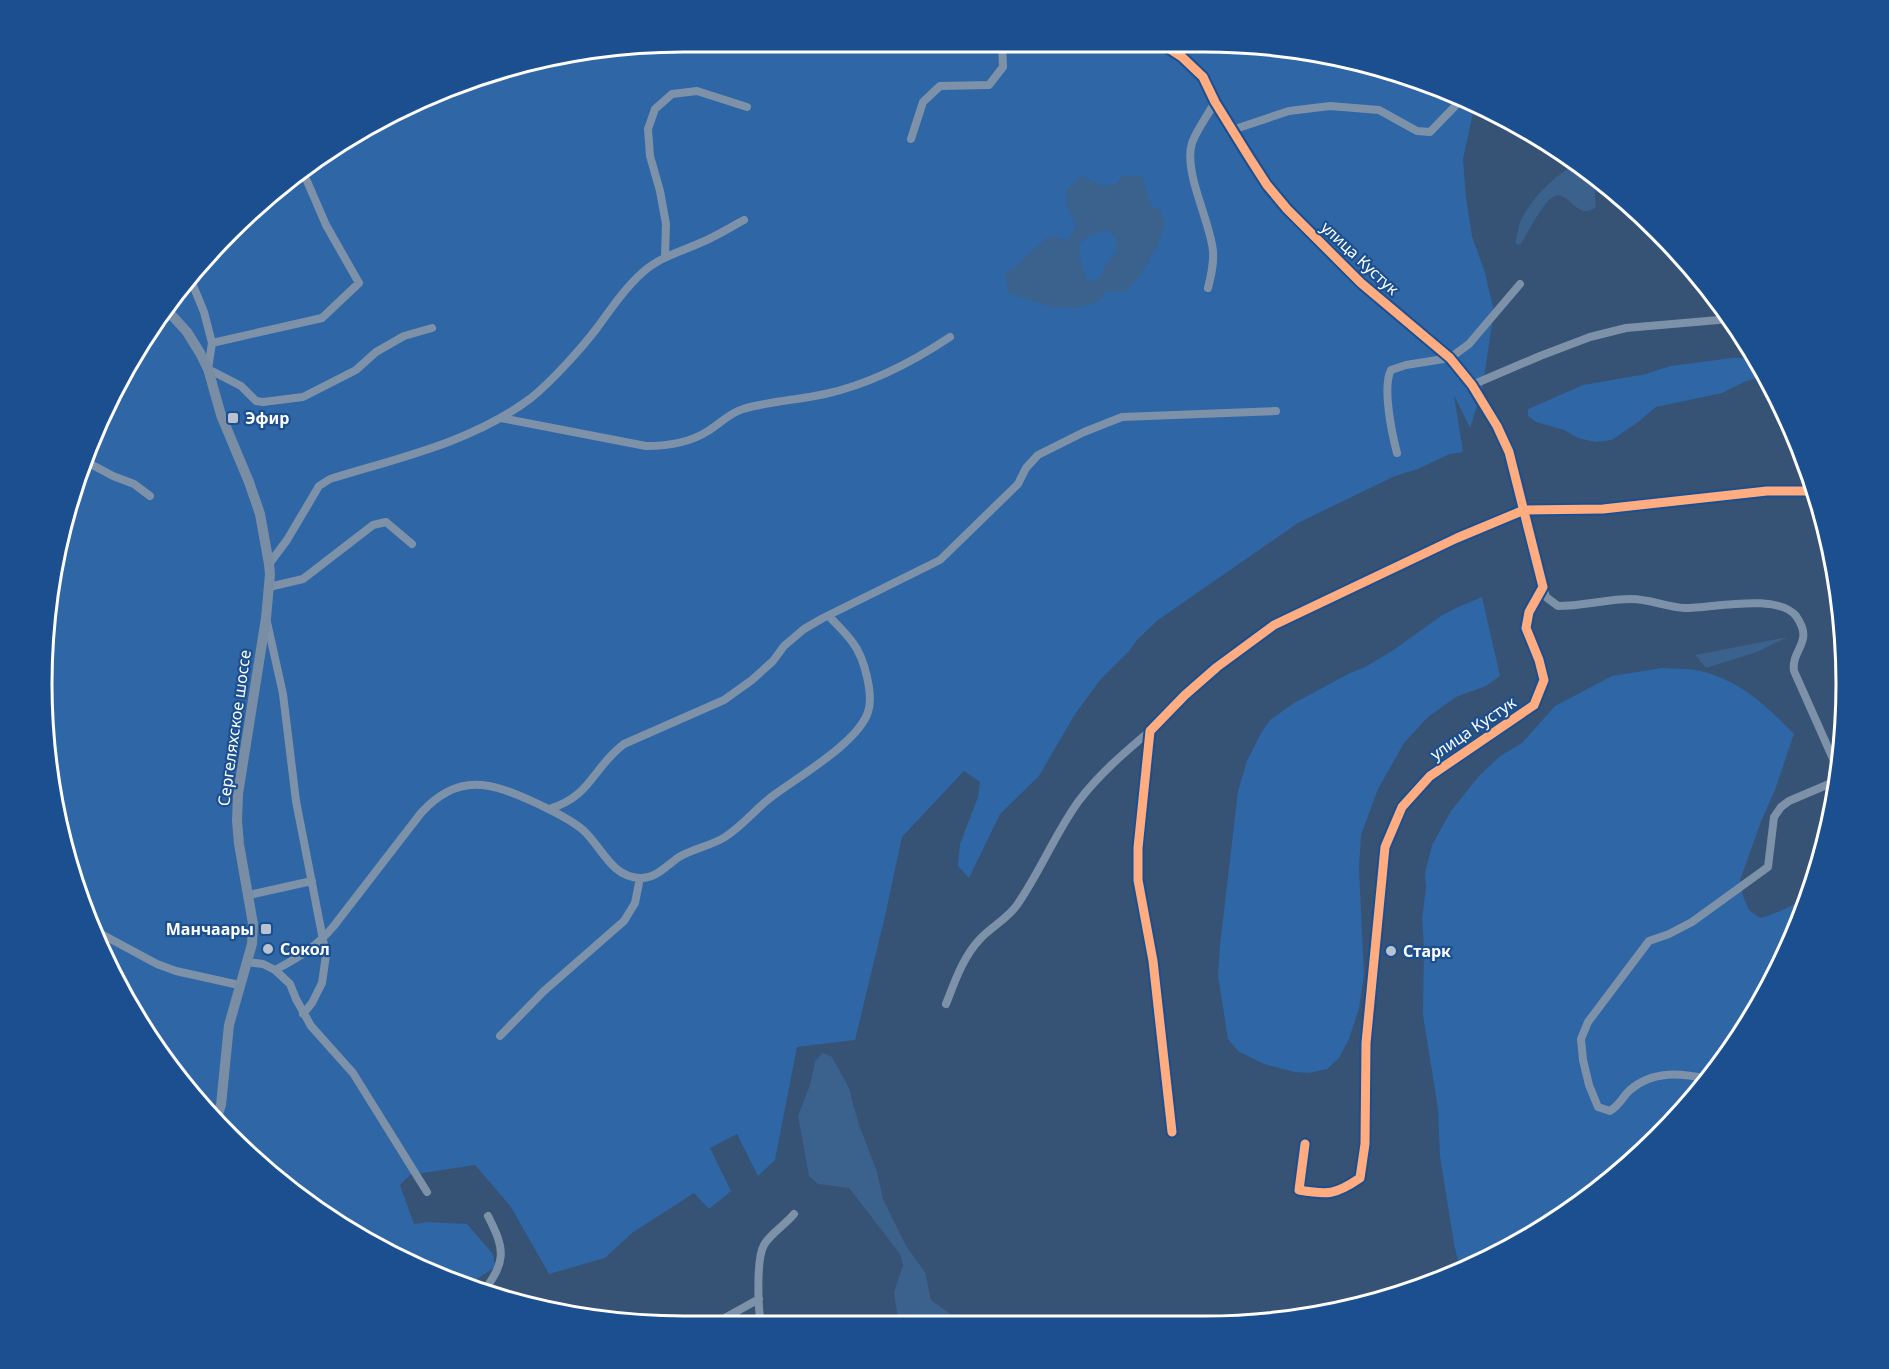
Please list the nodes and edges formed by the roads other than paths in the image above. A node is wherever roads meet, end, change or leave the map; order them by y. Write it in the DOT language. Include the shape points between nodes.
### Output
graph roads {
  1 [pos="1002,52"];
  2 [pos="1175,52"];
  3 [pos="1215,102"];
  4 [pos="1456,105"];
  5 [pos="747,107"];
  6 [pos="1232,130"];
  7 [pos="911,139"];
  8 [pos="306,181"];
  9 [pos="744,220"];
  10 [pos="665,257"];
  11 [pos="1520,284"];
  12 [pos="194,287"];
  13 [pos="1208,288"];
  14 [pos="172,315"];
  15 [pos="1720,320"];
  16 [pos="432,328"];
  17 [pos="950,337"];
  18 [pos="212,343"];
  19 [pos="1450,358"];
  20 [pos="207,369"];
  21 [pos="1472,385"];
  22 [pos="1276,411"];
  23 [pos="501,418"];
  24 [pos="1397,453"];
  25 [pos="92,465"];
  26 [pos="1806,491"];
  27 [pos="150,496"];
  28 [pos="1524,510"];
  29 [pos="412,544"];
  30 [pos="269,564"];
  31 [pos="269,587"];
  32 [pos="1543,587"];
  33 [pos="829,616"];
  34 [pos="266,618"];
  35 [pos="1150,731"];
  36 [pos="1832,754"];
  37 [pos="1828,783"];
  38 [pos="549,809"];
  39 [pos="640,878"];
  40 [pos="312,881"];
  41 [pos="249,895"];
  42 [pos="106,936"];
  43 [pos="324,938"];
  44 [pos="247,962"];
  45 [pos="275,970"];
  46 [pos="239,985"];
  47 [pos="946,1004"];
  48 [pos="303,1014"];
  49 [pos="500,1036"];
  50 [pos="1699,1077"];
  51 [pos="218,1111"];
  52 [pos="1172,1132"];
  53 [pos="1305,1144"];
  54 [pos="427,1192"];
  55 [pos="794,1214"];
  56 [pos="488,1216"];
  57 [pos="488,1285"];
  58 [pos="759,1299"];
  59 [pos="728,1316"];
  60 [pos="760,1316"];
  1 -- 7 [label="street" via="1003,67 988,84 940,86 923,102"];
  2 -- 3 [label="street, улица Кустук" via="1203,76"];
  3 -- 6 [label="street, улица Кустук"];
  3 -- 13 [label="street" via="1192,143 1190,160 1214,254"];
  4 -- 6 [label="street" via="1430,132 1417,131 1379,110 1330,106 1289,111"];
  5 -- 10 [label="street" via="697,91 672,94 655,109 648,129 650,156 666,224"];
  6 -- 19 [label="street, улица Кустук" via="1287,209 1361,283"];
  8 -- 18 [label="street" via="359,283 322,318"];
  9 -- 10 [label="street" via="702,243"];
  10 -- 23 [label="street" via="636,279 592,334 533,397"];
  11 -- 19 [label="street" via="1469,344"];
  12 -- 18 [label="street"];
  14 -- 20 [label="main road, Сергеляхское шоссе" via="187,332"];
  15 -- 21 [label="street" via="1626,328 1590,337"];
  16 -- 20 [label="street" via="404,336 376,352 356,370 303,397 256,401 241,386"];
  17 -- 23 [label="street" via="917,359 869,381 741,410 694,438 659,446"];
  18 -- 20 [label="street"];
  19 -- 21 [label="street, улица Кустук"];
  19 -- 24 [label="street" via="1391,370 1389,412"];
  20 -- 30 [label="main road, Сергеляхское шоссе" via="260,514"];
  21 -- 28 [label="street, улица Кустук" via="1509,452"];
  22 -- 33 [label="street" via="1122,417 1084,432 1038,455 1018,484 940,560"];
  23 -- 30 [label="street" via="469,434 330,479 319,486"];
  25 -- 27 [label="street" via="135,484"];
  26 -- 28 [label="street" via="1767,491 1603,509"];
  28 -- 32 [label="street, улица Кустук"];
  28 -- 35 [label="street" via="1274,625 1217,666"];
  29 -- 31 [label="street" via="386,522 373,525 303,579"];
  30 -- 31 [label="main road, Сергеляхское шоссе"];
  31 -- 34 [label="main road, Сергеляхское шоссе"];
  32 -- 36 [label="street" via="1546,597 1558,606 1635,599 1684,608 1771,603 1786,607 1800,623 1804,638 1793,664 1796,678"];
  32 -- 53 [label="street, улица Кустук" via="1528,612 1526,628 1544,680 1534,705 1430,776 1401,807 1385,846 1366,1043 1365,1144 1360,1178 1326,1194 1299,1190"];
  33 -- 38 [label="street" via="804,630 752,680 724,700 624,744 581,793"];
  33 -- 39 [label="street" via="854,644 862,660 870,699 865,720 838,748 771,797 735,830 689,852 659,873"];
  34 -- 40 [label="street" via="283,694 296,801"];
  34 -- 41 [label="main road, Сергеляхское шоссе" via="238,794 239,844"];
  35 -- 47 [label="street" via="1078,801 1032,884 1013,910 971,949"];
  35 -- 52 [label="street" via="1138,880 1153,961"];
  37 -- 50 [label="street" via="1781,807 1774,817 1768,867 1692,922 1649,940 1588,1022 1581,1039 1589,1085 1598,1107 1610,1111 1620,1105 1629,1091 1653,1076"];
  38 -- 39 [label="street" via="584,831 617,869"];
  38 -- 43 [label="street" via="492,785 478,783 447,791 421,813"];
  39 -- 49 [label="street" via="635,903 624,921 544,991"];
  40 -- 41 [label="street"];
  40 -- 43 [label="street"];
  41 -- 44 [label="main road, Сергеляхское шоссе" via="253,924"];
  42 -- 46 [label="street" via="176,971"];
  43 -- 45 [label="street" via="299,958"];
  43 -- 48 [label="street" via="322,983"];
  44 -- 45 [label="street"];
  44 -- 46 [label="main road, Сергеляхское шоссе"];
  45 -- 48 [label="street" via="290,984"];
  46 -- 51 [label="main road, Сергеляхское шоссе" via="229,1025"];
  48 -- 54 [label="street" via="353,1073"];
  55 -- 58 [label="street" via="763,1246"];
  56 -- 57 [label="street" via="500,1239 501,1259"];
  58 -- 59 [label="street"];
  58 -- 60 [label="street"];
}
